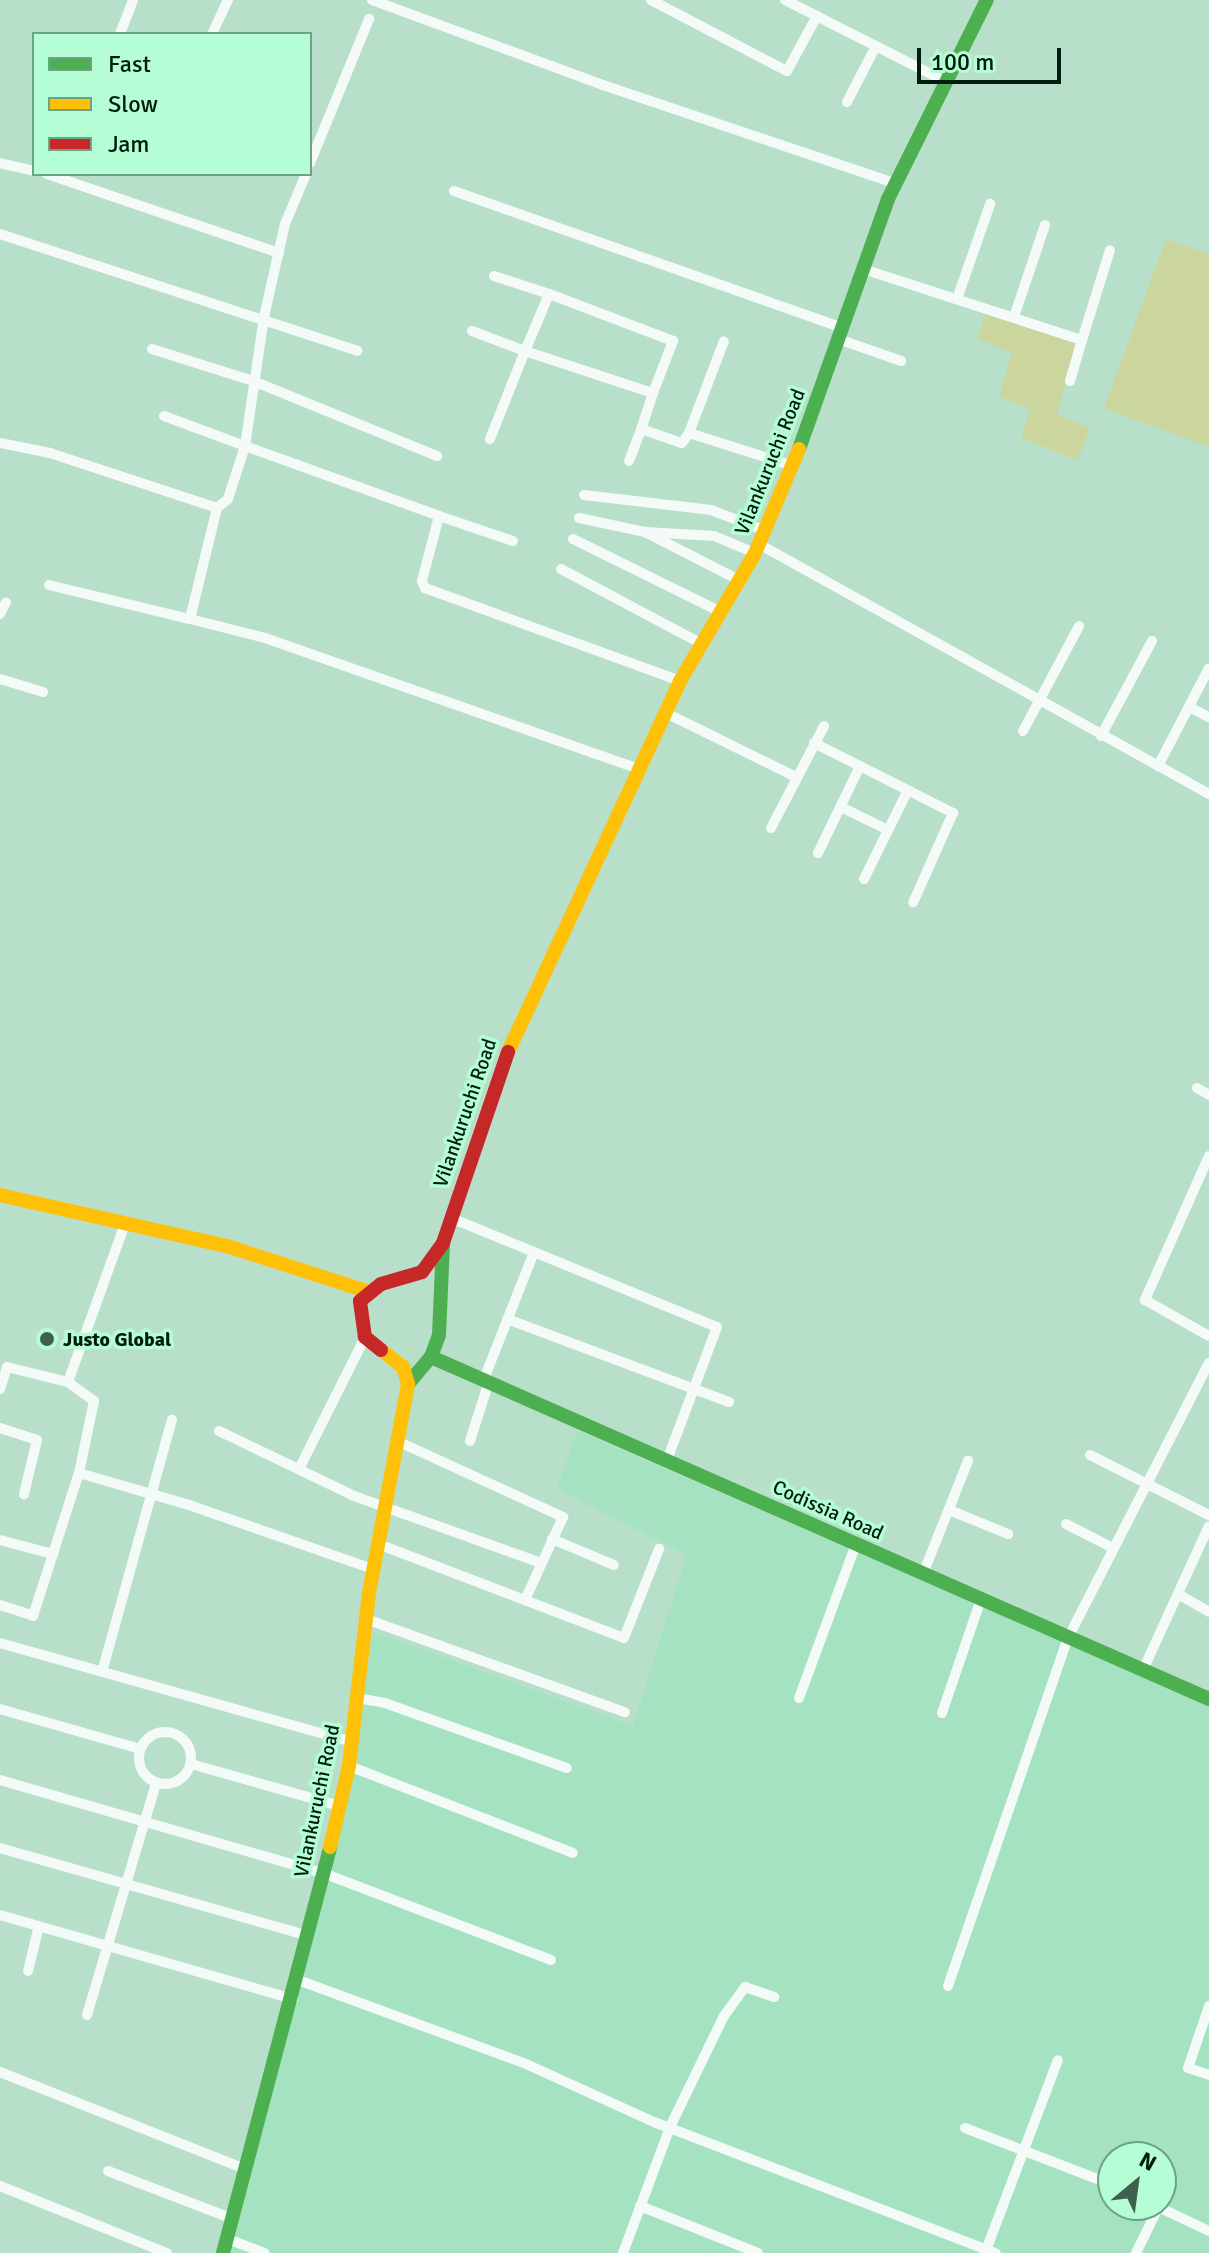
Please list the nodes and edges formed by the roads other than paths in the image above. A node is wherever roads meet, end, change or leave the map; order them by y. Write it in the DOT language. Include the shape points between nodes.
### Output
graph roads {
  1 [pos="133,0"];
  2 [pos="228,0"];
  3 [pos="372,0"];
  4 [pos="651,0"];
  5 [pos="785,0"];
  6 [pos="987,0"];
  7 [pos="817,16"];
  8 [pos="369,19"];
  9 [pos="121,32"];
  10 [pos="213,32"];
  11 [pos="876,46"];
  12 [pos="943,80"];
  13 [pos="847,102"];
  14 [pos="312,158"];
  15 [pos="0,163"];
  16 [pos="32,171"];
  17 [pos="53,176"];
  18 [pos="305,176"];
  19 [pos="895,183"];
  20 [pos="454,191"];
  21 [pos="990,204"];
  22 [pos="1045,225"];
  23 [pos="0,234"];
  24 [pos="1110,250"];
  25 [pos="279,253"];
  26 [pos="863,269"];
  27 [pos="494,276"];
  28 [pos="549,294"];
  29 [pos="957,299"];
  30 [pos="264,317"];
  31 [pos="1014,317"];
  32 [pos="472,331"];
  33 [pos="839,333"];
  34 [pos="1082,340"];
  35 [pos="724,341"];
  36 [pos="152,349"];
  37 [pos="357,351"];
  38 [pos="525,351"];
  39 [pos="901,361"];
  40 [pos="253,381"];
  41 [pos="1070,381"];
  42 [pos="653,393"];
  43 [pos="164,416"];
  44 [pos="641,429"];
  45 [pos="689,433"];
  46 [pos="490,439"];
  47 [pos="0,443"];
  48 [pos="245,446"];
  49 [pos="437,456"];
  50 [pos="629,461"];
  51 [pos="793,466"];
  52 [pos="584,495"];
  53 [pos="217,508"];
  54 [pos="439,516"];
  55 [pos="579,518"];
  56 [pos="766,531"];
  57 [pos="645,532"];
  58 [pos="573,539"];
  59 [pos="513,541"];
  60 [pos="757,549"];
  61 [pos="561,569"];
  62 [pos="739,580"];
  63 [pos="49,585"];
  64 [pos="6,602"];
  65 [pos="721,612"];
  66 [pos="0,614"];
  67 [pos="190,619"];
  68 [pos="1079,626"];
  69 [pos="1152,641"];
  70 [pos="702,644"];
  71 [pos="1208,673"];
  72 [pos="0,679"];
  73 [pos="680,681"];
  74 [pos="43,692"];
  75 [pos="1039,701"];
  76 [pos="1189,707"];
  77 [pos="664,712"];
  78 [pos="1209,717"];
  79 [pos="824,726"];
  80 [pos="1023,731"];
  81 [pos="1101,736"];
  82 [pos="814,743"];
  83 [pos="860,766"];
  84 [pos="1158,766"];
  85 [pos="636,768"];
  86 [pos="796,777"];
  87 [pos="908,790"];
  88 [pos="1209,794"];
  89 [pos="841,807"];
  90 [pos="771,828"];
  91 [pos="888,830"];
  92 [pos="818,853"];
  93 [pos="864,879"];
  94 [pos="913,903"];
  95 [pos="1197,1088"];
  96 [pos="1209,1095"];
  97 [pos="1209,1156"];
  98 [pos="0,1195"];
  99 [pos="451,1218"];
  100 [pos="126,1221"];
  101 [pos="443,1243"];
  102 [pos="534,1252"];
  103 [pos="366,1291"];
  104 [pos="507,1319"];
  105 [pos="1209,1336"];
  106 [pos="365,1337"];
  107 [pos="431,1357"];
  108 [pos="1209,1363"];
  109 [pos="486,1380"];
  110 [pos="68,1382"];
  111 [pos="408,1384"];
  112 [pos="0,1389"];
  113 [pos="693,1393"];
  114 [pos="729,1402"];
  115 [pos="172,1420"];
  116 [pos="0,1428"];
  117 [pos="219,1431"];
  118 [pos="397,1441"];
  119 [pos="470,1441"];
  120 [pos="1090,1455"];
  121 [pos="667,1460"];
  122 [pos="968,1461"];
  123 [pos="299,1469"];
  124 [pos="79,1473"];
  125 [pos="1145,1486"];
  126 [pos="152,1493"];
  127 [pos="24,1494"];
  128 [pos="386,1509"];
  129 [pos="949,1510"];
  130 [pos="1209,1515"];
  131 [pos="1066,1524"];
  132 [pos="1209,1526"];
  133 [pos="1008,1534"];
  134 [pos="552,1539"];
  135 [pos="0,1540"];
  136 [pos="378,1544"];
  137 [pos="856,1544"];
  138 [pos="1113,1548"];
  139 [pos="659,1549"];
  140 [pos="53,1554"];
  141 [pos="541,1563"];
  142 [pos="614,1565"];
  143 [pos="373,1569"];
  144 [pos="923,1574"];
  145 [pos="1178,1594"];
  146 [pos="981,1599"];
  147 [pos="525,1600"];
  148 [pos="0,1605"];
  149 [pos="1209,1612"];
  150 [pos="366,1619"];
  151 [pos="1068,1638"];
  152 [pos="0,1643"];
  153 [pos="1143,1670"];
  154 [pos="102,1672"];
  155 [pos="357,1698"];
  156 [pos="799,1698"];
  157 [pos="1209,1699"];
  158 [pos="0,1709"];
  159 [pos="625,1712"];
  160 [pos="942,1713"];
  161 [pos="352,1742"];
  162 [pos="140,1749"];
  163 [pos="191,1764"];
  164 [pos="349,1766"];
  165 [pos="567,1768"];
  166 [pos="0,1780"];
  167 [pos="156,1783"];
  168 [pos="339,1806"];
  169 [pos="144,1821"];
  170 [pos="0,1848"];
  171 [pos="573,1853"];
  172 [pos="323,1873"];
  173 [pos="124,1884"];
  174 [pos="0,1915"];
  175 [pos="39,1926"];
  176 [pos="308,1936"];
  177 [pos="107,1946"];
  178 [pos="551,1960"];
  179 [pos="28,1971"];
  180 [pos="298,1980"];
  181 [pos="948,1986"];
  182 [pos="774,1997"];
  183 [pos="293,1999"];
  184 [pos="1209,2006"];
  185 [pos="87,2015"];
  186 [pos="1058,2060"];
  187 [pos="0,2072"];
  188 [pos="1209,2075"];
  189 [pos="670,2128"];
  190 [pos="965,2128"];
  191 [pos="1025,2150"];
  192 [pos="247,2170"];
  193 [pos="108,2171"];
  194 [pos="1097,2179"];
  195 [pos="0,2186"];
  196 [pos="640,2206"];
  197 [pos="1177,2217"];
  198 [pos="233,2219"];
  199 [pos="1150,2221"];
  200 [pos="1209,2231"];
  201 [pos="226,2246"];
  202 [pos="989,2252"];
  203 [pos="167,2253"];
  204 [pos="264,2253"];
  205 [pos="623,2253"];
  206 [pos="758,2253"];
  207 [pos="1136,2253"];
  1 -- 9 [label="street"];
  2 -- 10 [label="street"];
  3 -- 19 [label="street"];
  4 -- 7 [label="street" via="787,71"];
  5 -- 7 [label="street"];
  6 -- 12 [label="main road, Vilankuruchi Road"];
  7 -- 11 [label="street"];
  8 -- 14 [label="street"];
  11 -- 12 [label="street"];
  11 -- 13 [label="street"];
  12 -- 19 [label="main road, Vilankuruchi Road"];
  15 -- 16 [label="street"];
  17 -- 25 [label="street"];
  18 -- 25 [label="street"];
  19 -- 26 [label="main road, Vilankuruchi Road"];
  20 -- 33 [label="street"];
  21 -- 29 [label="street"];
  22 -- 31 [label="street"];
  23 -- 30 [label="street"];
  24 -- 34 [label="street"];
  25 -- 30 [label="street"];
  26 -- 29 [label="street"];
  26 -- 33 [label="main road, Vilankuruchi Road"];
  27 -- 28 [label="street"];
  28 -- 38 [label="street"];
  28 -- 42 [label="street" via="673,341"];
  29 -- 31 [label="street"];
  30 -- 37 [label="street"];
  30 -- 40 [label="street"];
  31 -- 34 [label="street"];
  32 -- 38 [label="street"];
  33 -- 39 [label="street"];
  33 -- 51 [label="main road, Vilankuruchi Road"];
  34 -- 41 [label="street"];
  35 -- 45 [label="street"];
  36 -- 40 [label="street"];
  38 -- 42 [label="street"];
  38 -- 46 [label="street"];
  40 -- 48 [label="street"];
  40 -- 49 [label="street"];
  42 -- 44 [label="street"];
  43 -- 48 [label="street"];
  44 -- 45 [label="street" via="682,443"];
  44 -- 50 [label="street"];
  45 -- 51 [label="street"];
  47 -- 53 [label="street" via="50,453"];
  48 -- 53 [label="street" via="228,499"];
  48 -- 54 [label="street"];
  51 -- 56 [label="main road, Vilankuruchi Road"];
  52 -- 56 [label="street" via="711,510"];
  53 -- 67 [label="street"];
  54 -- 59 [label="street"];
  54 -- 73 [label="street" via="422,581 425,588"];
  55 -- 57 [label="street"];
  56 -- 60 [label="main road, Vilankuruchi Road"];
  57 -- 60 [label="street" via="714,536"];
  57 -- 62 [label="street"];
  58 -- 65 [label="street"];
  60 -- 62 [label="main road, Vilankuruchi Road"];
  60 -- 75 [label="street"];
  61 -- 70 [label="street"];
  62 -- 65 [label="main road, Vilankuruchi Road"];
  63 -- 67 [label="street"];
  64 -- 66 [label="street"];
  65 -- 70 [label="main road, Vilankuruchi Road"];
  67 -- 85 [label="street" via="265,638"];
  68 -- 75 [label="street"];
  69 -- 81 [label="street"];
  70 -- 73 [label="main road, Vilankuruchi Road"];
  71 -- 76 [label="street"];
  72 -- 74 [label="street"];
  73 -- 77 [label="main road, Vilankuruchi Road"];
  75 -- 80 [label="street"];
  75 -- 81 [label="street"];
  76 -- 78 [label="street"];
  76 -- 84 [label="street"];
  77 -- 85 [label="main road, Vilankuruchi Road"];
  77 -- 86 [label="street"];
  79 -- 82 [label="street"];
  81 -- 84 [label="street"];
  82 -- 83 [label="street"];
  82 -- 86 [label="street"];
  83 -- 87 [label="street"];
  83 -- 89 [label="street"];
  84 -- 88 [label="street"];
  85 -- 99 [label="main road, Vilankuruchi Road" via="517,1025"];
  86 -- 90 [label="street"];
  87 -- 91 [label="street"];
  87 -- 94 [label="street" via="955,818"];
  89 -- 91 [label="street"];
  89 -- 92 [label="street"];
  91 -- 93 [label="street"];
  95 -- 96 [label="street"];
  97 -- 105 [label="street" via="1145,1300"];
  98 -- 100 [label="main road"];
  99 -- 101 [label="main road, Vilankuruchi Road"];
  99 -- 102 [label="street"];
  100 -- 103 [label="main road"];
  100 -- 110 [label="street"];
  101 -- 103 [label="main road, Vilankuruchi Road" via="422,1272"];
  101 -- 107 [label="main road" via="445,1302"];
  102 -- 104 [label="street"];
  102 -- 113 [label="street" via="717,1327"];
  103 -- 106 [label="main road" via="360,1301"];
  104 -- 109 [label="street"];
  104 -- 113 [label="street"];
  106 -- 111 [label="main road" via="403,1367"];
  106 -- 123 [label="street"];
  107 -- 109 [label="main road, Codissia Road"];
  107 -- 111 [label="main road"];
  108 -- 125 [label="street"];
  109 -- 119 [label="street"];
  109 -- 121 [label="main road, Codissia Road"];
  110 -- 112 [label="street" via="7,1367"];
  110 -- 124 [label="street" via="94,1401"];
  111 -- 118 [label="main road, Vilankuruchi Road"];
  113 -- 114 [label="street"];
  113 -- 121 [label="street"];
  115 -- 126 [label="street"];
  116 -- 127 [label="street" via="37,1440"];
  117 -- 123 [label="street"];
  118 -- 128 [label="main road, Vilankuruchi Road"];
  118 -- 134 [label="street" via="559,1513 563,1517"];
  120 -- 125 [label="street"];
  121 -- 137 [label="main road, Codissia Road"];
  122 -- 129 [label="street"];
  123 -- 128 [label="street"];
  124 -- 126 [label="street"];
  124 -- 140 [label="street"];
  125 -- 130 [label="street"];
  125 -- 138 [label="street"];
  126 -- 143 [label="street"];
  126 -- 154 [label="street"];
  128 -- 136 [label="main road, Vilankuruchi Road"];
  128 -- 141 [label="street"];
  129 -- 133 [label="street"];
  129 -- 144 [label="street"];
  131 -- 138 [label="street"];
  132 -- 145 [label="street"];
  134 -- 141 [label="street"];
  134 -- 142 [label="street"];
  135 -- 140 [label="street"];
  136 -- 143 [label="main road, Vilankuruchi Road"];
  136 -- 147 [label="street"];
  137 -- 144 [label="main road, Codissia Road"];
  137 -- 156 [label="street"];
  138 -- 151 [label="street"];
  139 -- 147 [label="street" via="624,1638"];
  140 -- 148 [label="street" via="33,1616"];
  141 -- 147 [label="street"];
  143 -- 150 [label="main road, Vilankuruchi Road"];
  144 -- 146 [label="main road, Codissia Road"];
  145 -- 149 [label="street"];
  145 -- 153 [label="street"];
  146 -- 151 [label="main road, Codissia Road"];
  146 -- 160 [label="street"];
  150 -- 155 [label="main road, Vilankuruchi Road"];
  150 -- 159 [label="street"];
  151 -- 153 [label="main road, Codissia Road"];
  151 -- 181 [label="street"];
  152 -- 154 [label="street"];
  153 -- 157 [label="main road, Codissia Road"];
  154 -- 161 [label="street"];
  155 -- 161 [label="main road, Vilankuruchi Road"];
  155 -- 165 [label="street" via="385,1703"];
  158 -- 162 [label="street"];
  161 -- 164 [label="main road, Vilankuruchi Road"];
  162 -- 163 [label="street" via="151,1736 168,1732 189,1747"];
  162 -- 167 [label="street" via="143,1773"];
  163 -- 167 [label="street" via="173,1783"];
  163 -- 168 [label="street"];
  164 -- 168 [label="main road, Vilankuruchi Road"];
  164 -- 171 [label="street"];
  166 -- 169 [label="street"];
  167 -- 169 [label="street"];
  168 -- 172 [label="main road, Vilankuruchi Road"];
  169 -- 172 [label="street"];
  169 -- 173 [label="street"];
  170 -- 173 [label="street"];
  172 -- 176 [label="main road, Vilankuruchi Road"];
  172 -- 178 [label="street"];
  173 -- 176 [label="street"];
  173 -- 177 [label="street"];
  174 -- 175 [label="street"];
  175 -- 177 [label="street"];
  175 -- 179 [label="street"];
  176 -- 180 [label="main road, Vilankuruchi Road"];
  177 -- 183 [label="street"];
  177 -- 185 [label="street"];
  180 -- 183 [label="main road, Vilankuruchi Road"];
  180 -- 189 [label="street" via="526,2064"];
  182 -- 189 [label="street" via="745,1987 724,2016"];
  183 -- 192 [label="main road, Vilankuruchi Road"];
  184 -- 188 [label="street" via="1188,2068"];
  186 -- 191 [label="street"];
  187 -- 192 [label="street"];
  189 -- 196 [label="street"];
  189 -- 202 [label="street"];
  190 -- 191 [label="street"];
  191 -- 194 [label="street"];
  191 -- 202 [label="street"];
  192 -- 198 [label="main road, Vilankuruchi Road"];
  193 -- 198 [label="street"];
  195 -- 203 [label="street"];
  196 -- 205 [label="street"];
  196 -- 206 [label="street"];
  197 -- 200 [label="street"];
  198 -- 201 [label="main road, Vilankuruchi Road"];
  199 -- 207 [label="street"];
  201 -- 204 [label="street"];
}
